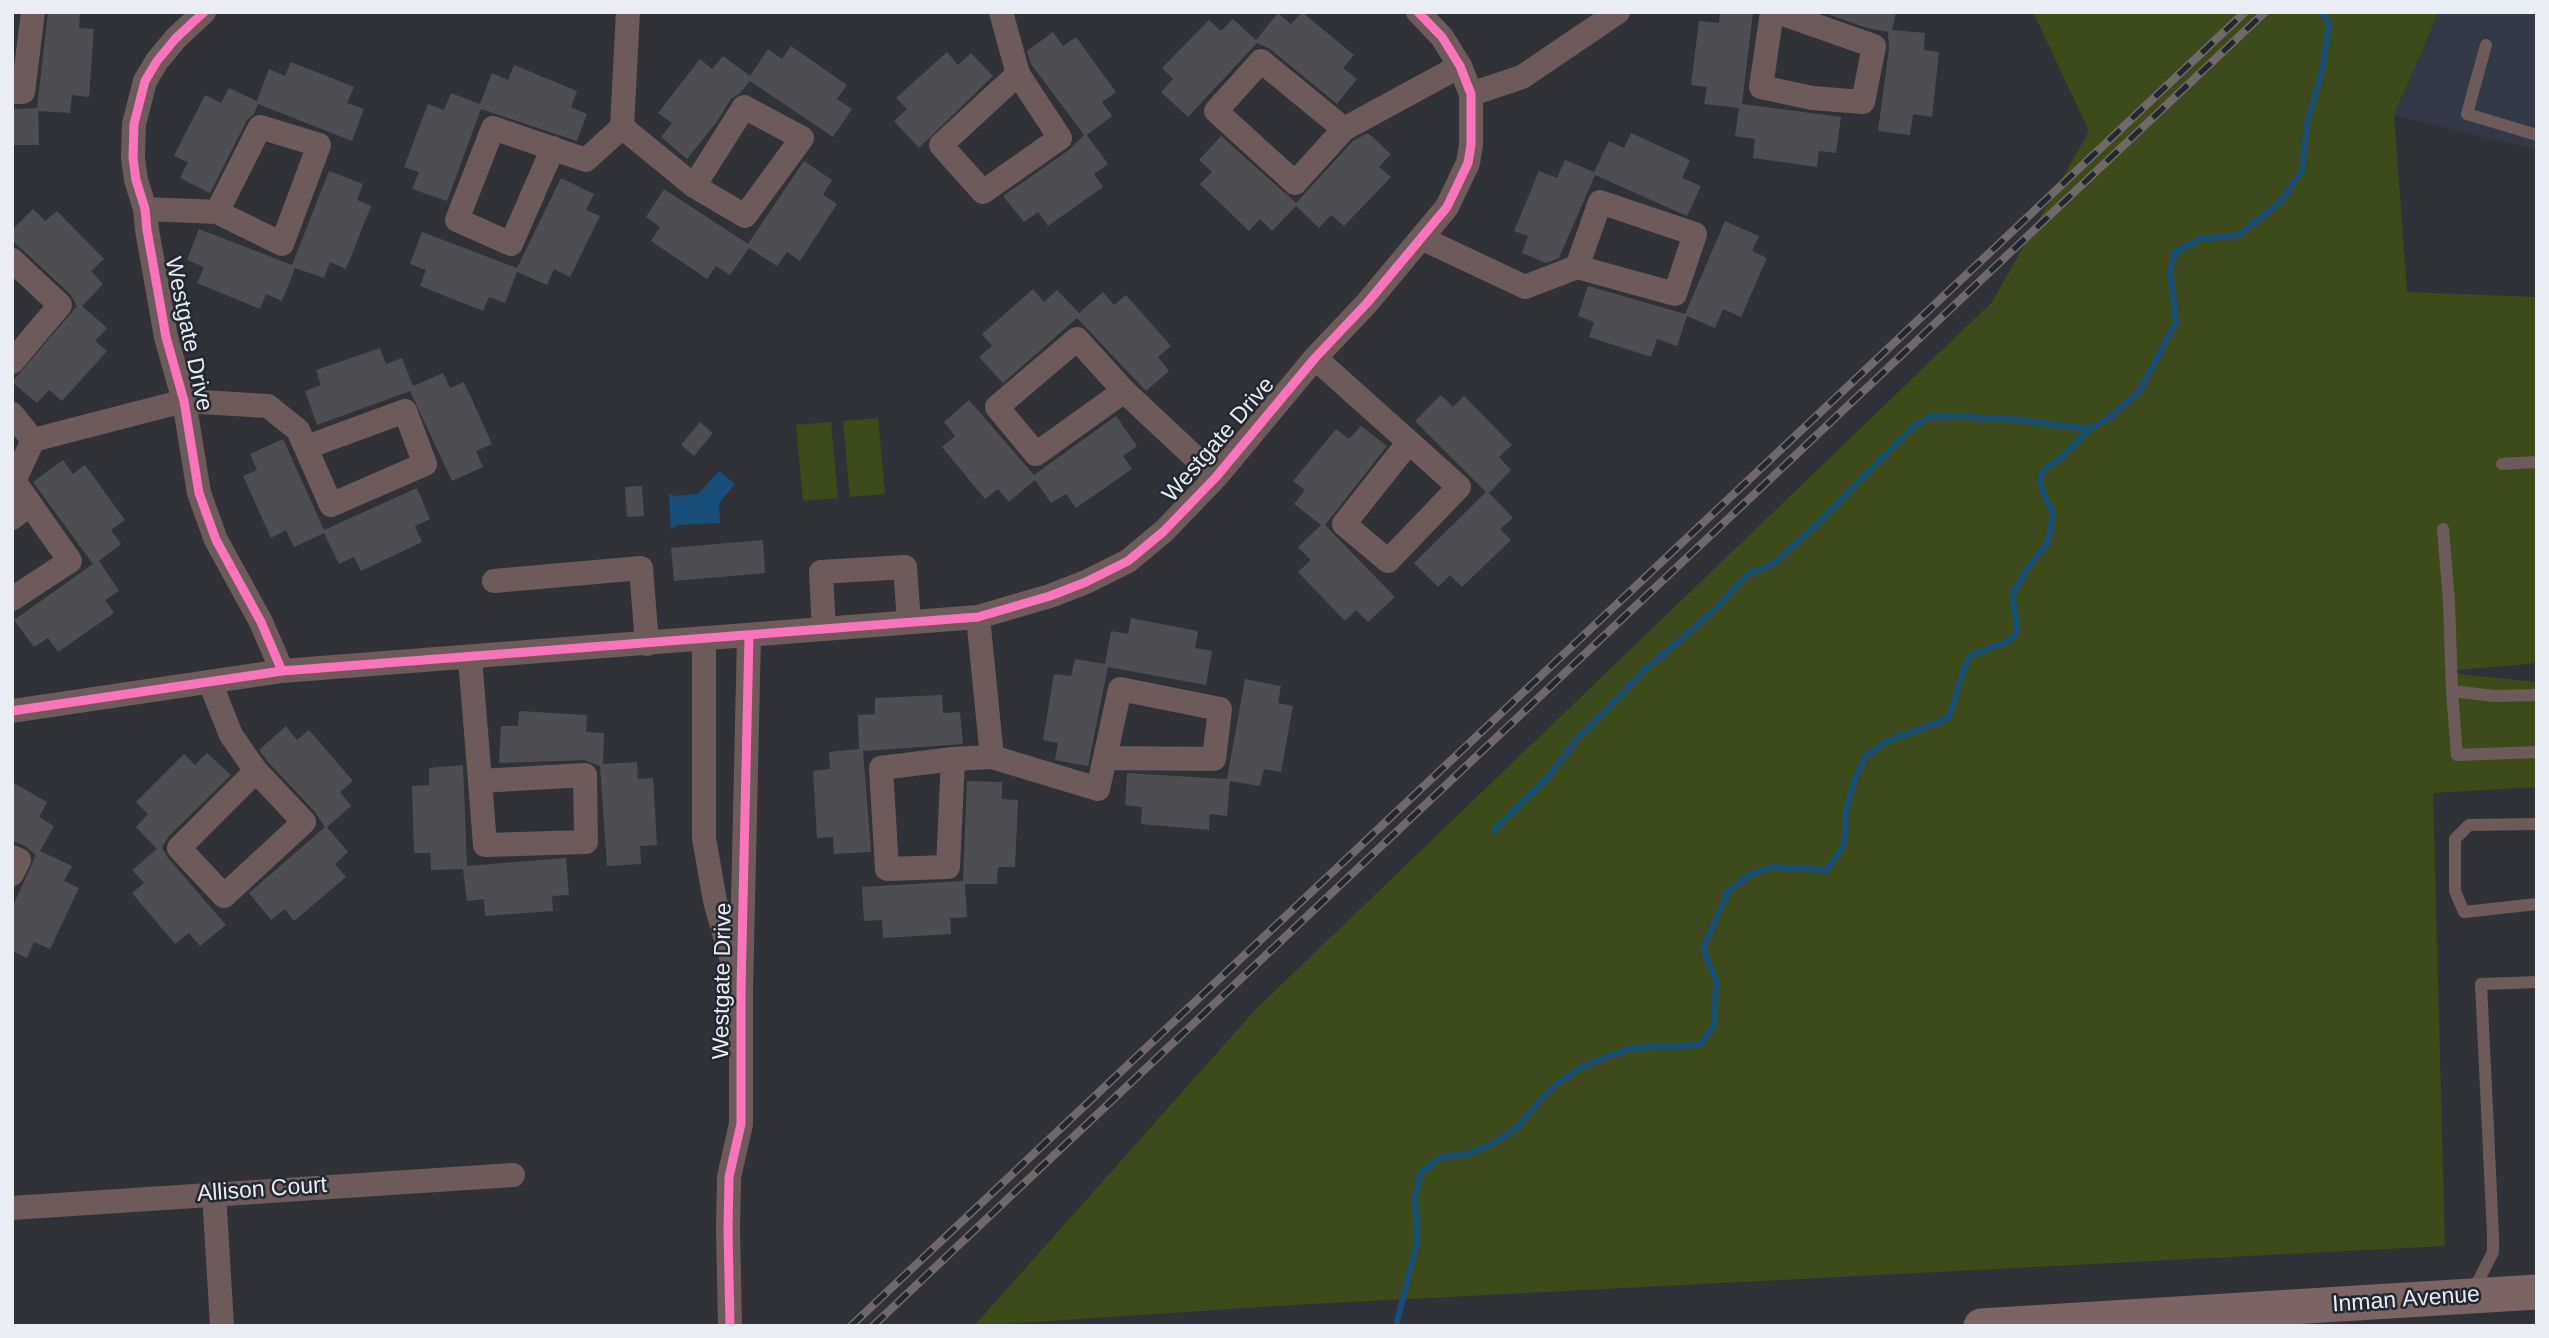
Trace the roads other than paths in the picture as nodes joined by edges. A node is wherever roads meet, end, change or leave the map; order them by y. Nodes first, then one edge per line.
1 (33, 12) edge
2 (628, 12) edge
3 (1001, 12) edge
4 (1418, 12) edge
5 (1618, 12) edge
6 (1774, 12) edge
7 (199, 13) edge
8 (2486, 45) dead end
9 (1460, 66) junction
10 (1018, 74) junction
11 (12, 92) edge
12 (1471, 94) junction
13 (622, 127) junction
14 (1344, 129) junction
15 (2537, 135) edge
16 (552, 148) junction
17 (694, 186) junction
18 (145, 209) junction
19 (217, 212) junction
20 (1421, 238) junction
21 (12, 260) edge
22 (1577, 267) junction
23 (1315, 358) junction
24 (12, 362) edge
25 (1124, 391) junction
26 (184, 401) junction
27 (12, 414) edge
28 (33, 440) junction
29 (1409, 442) junction
30 (307, 447) junction
31 (2537, 463) edge
32 (2502, 464) dead end
33 (1216, 477) junction
34 (21, 511) edge
35 (2443, 529) dead end
36 (494, 580) dead end
37 (12, 599) edge
38 (978, 617) junction
39 (909, 622) junction
40 (824, 629) junction
41 (749, 635) junction
42 (704, 640) junction
43 (647, 644) junction
44 (470, 658) junction
45 (282, 671) junction
46 (210, 682) junction
47 (2452, 691) junction
48 (2537, 695) edge
49 (12, 711) edge
50 (2537, 752) edge
51 (992, 757) junction
52 (1105, 758) junction
53 (953, 759) junction
54 (256, 771) junction
55 (480, 781) junction
56 (2537, 824) edge
57 (12, 856) edge
58 (12, 874) edge
59 (2537, 904) edge
60 (2537, 982) edge
61 (741, 991) junction
62 (513, 1175) dead end
63 (214, 1193) junction
64 (12, 1208) edge
65 (2537, 1292) edge
66 (2471, 1296) junction
67 (222, 1326) edge
68 (730, 1326) edge
69 (1981, 1326) edge

1 - 11 street
2 - 13 street
3 - 10 street
4 - 9 street, Westgate Drive
5 - 12 street
6 - 6 street
7 - 18 street, Westgate Drive
8 - 15 lane
9 - 12 street, Westgate Drive
9 - 14 street
10 - 10 street
12 - 20 street, Westgate Drive
13 - 16 street
13 - 17 street
14 - 14 street
16 - 16 street
17 - 17 street
18 - 19 street
18 - 26 street, Westgate Drive
19 - 19 street
20 - 22 street
20 - 23 street, Westgate Drive
21 - 24 street
22 - 22 street
23 - 29 street
23 - 33 street, Westgate Drive
25 - 25 street
25 - 33 street
26 - 28 street
26 - 30 street
26 - 45 street, Westgate Drive
27 - 28 street
28 - 34 street
29 - 29 street
30 - 30 street
31 - 32 lane
33 - 38 street, Westgate Drive
34 - 37 street
35 - 47 lane
36 - 43 street
38 - 39 street, Westgate Drive
38 - 51 street
39 - 40 street, Westgate Drive
39 - 40 street
40 - 41 street, Westgate Drive
41 - 42 street, Westgate Drive
41 - 61 street, Westgate Drive
42 - 43 street, Westgate Drive
42 - 61 street, Westgate Drive
43 - 44 street, Westgate Drive
44 - 45 street, Westgate Drive
44 - 55 street
45 - 46 street, Westgate Drive
46 - 49 street, Westgate Drive
46 - 54 street
47 - 48 lane
47 - 50 lane
51 - 52 street
51 - 53 street
52 - 52 street
53 - 53 street
54 - 54 street
55 - 55 street
56 - 59 lane
57 - 58 street
60 - 66 lane
61 - 68 street, Westgate Drive
62 - 63 street, Allison Court
63 - 64 street, Allison Court
63 - 67 street
65 - 66 main road, Inman Avenue
66 - 69 main road, Inman Avenue

